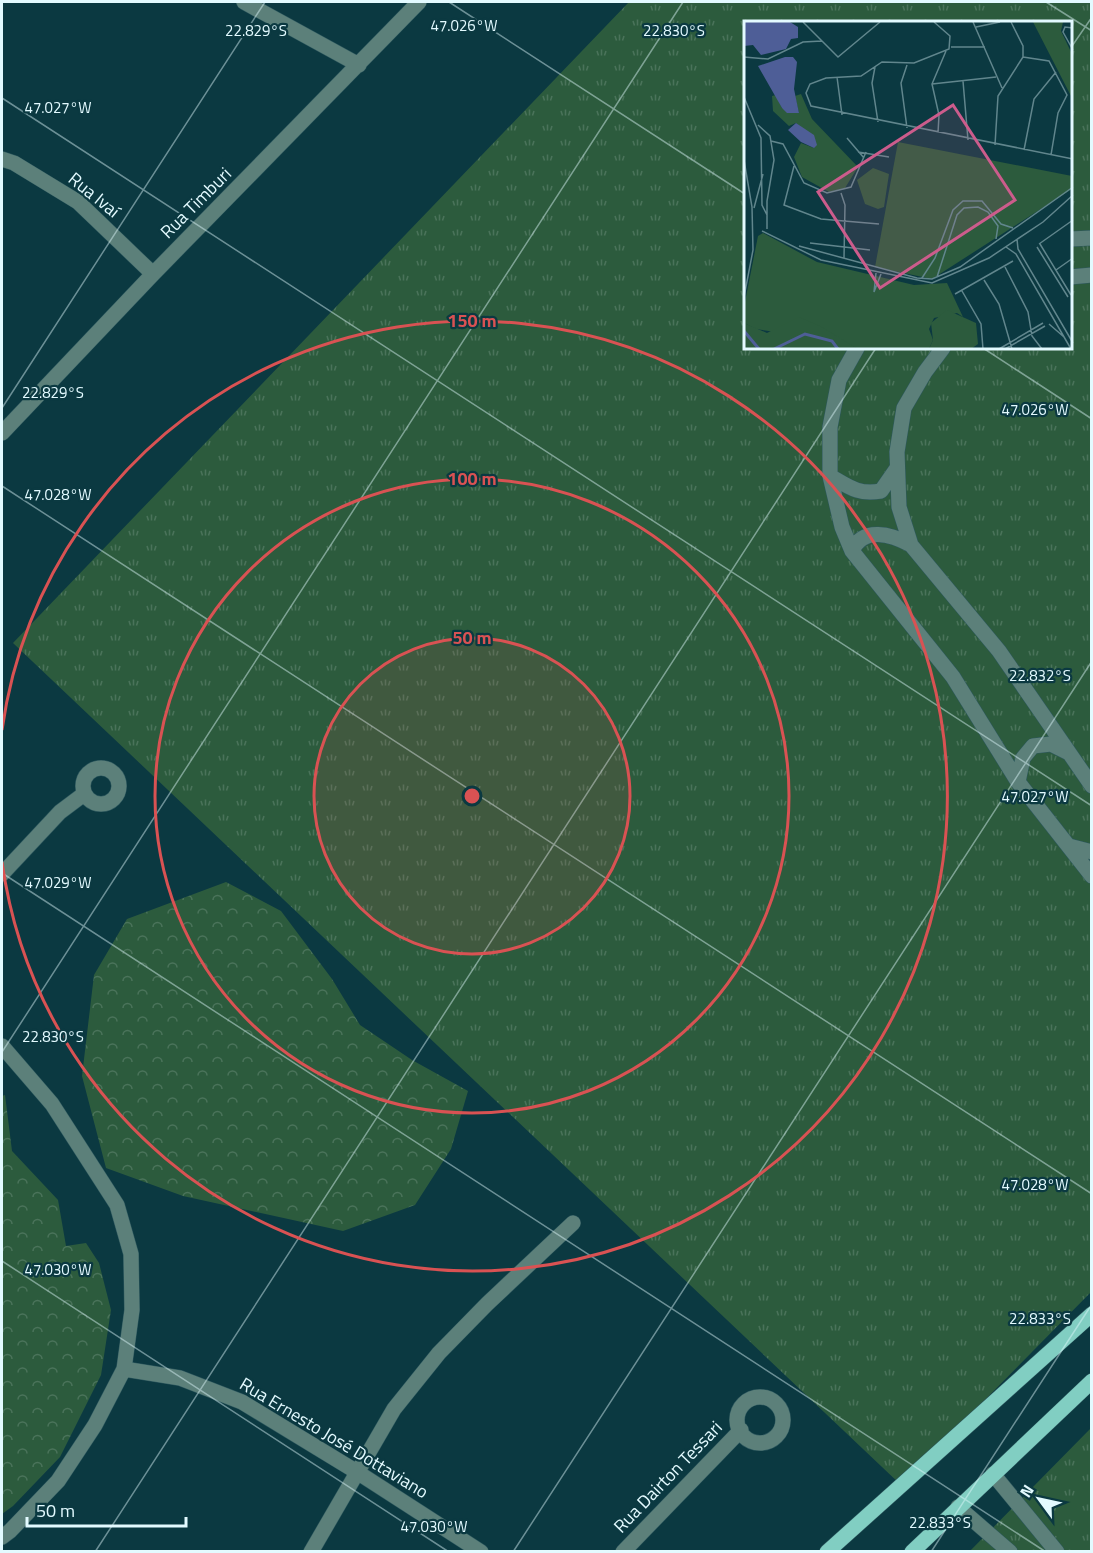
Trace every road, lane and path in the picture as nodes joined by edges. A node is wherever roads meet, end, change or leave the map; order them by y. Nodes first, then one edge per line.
1 (244, 2) edge
2 (419, 2) edge
3 (359, 65) junction
4 (2, 159) edge
5 (1092, 238) edge
6 (1072, 239) edge
7 (153, 274) junction
8 (1092, 275) edge
9 (1072, 277) edge
10 (856, 350) edge
11 (942, 350) edge
12 (2, 433) edge
13 (897, 467) junction
14 (830, 476) junction
15 (911, 545) junction
16 (852, 551) junction
17 (1069, 754) junction
18 (1018, 782) junction
19 (1092, 786) edge
20 (84, 794) dead end
21 (1069, 846) junction
22 (1092, 852) edge
23 (2, 874) edge
24 (1092, 876) edge
25 (2, 1046) edge
26 (573, 1223) dead end
27 (1092, 1314) edge
28 (124, 1369) junction
29 (1092, 1381) edge
30 (741, 1430) dead end
31 (357, 1472) junction
32 (993, 1474) junction
33 (958, 1507) junction
34 (2, 1537) edge
35 (311, 1551) edge
36 (481, 1551) edge
37 (623, 1551) edge
38 (827, 1551) edge
39 (912, 1551) edge
40 (1010, 1551) edge
41 (1057, 1551) edge

1 - 3 street
2 - 3 street, Rua Timburi
3 - 7 street, Rua Timburi
4 - 7 street, Rua Ivaí
5 - 6 street
7 - 12 street, Rua Timburi
8 - 9 street
10 - 14 street
11 - 13 street
13 - 14 street
13 - 15 street
14 - 16 street
15 - 16 street
15 - 17 street
16 - 18 street
17 - 18 street
17 - 19 street
18 - 21 street
20 - 23 street
21 - 22 street
21 - 24 street
25 - 28 street
26 - 31 street
27 - 38 main road
28 - 31 street, Rua Ernesto José Dottaviano
28 - 34 street
29 - 32 main road
30 - 37 street, Rua Dairton Tessari
31 - 35 street
31 - 36 street, Rua Ernesto José Dottaviano
32 - 33 main road
32 - 41 street
33 - 39 main road
33 - 40 street

